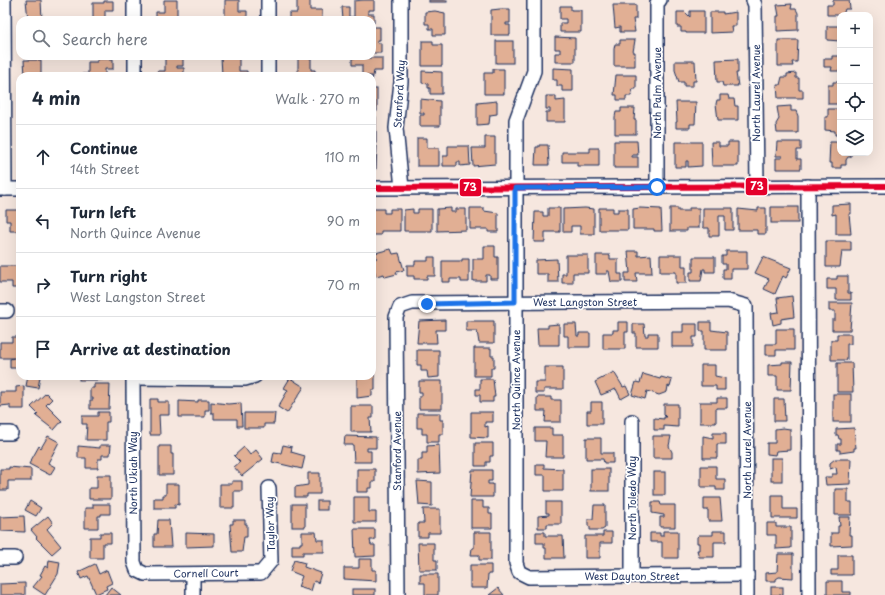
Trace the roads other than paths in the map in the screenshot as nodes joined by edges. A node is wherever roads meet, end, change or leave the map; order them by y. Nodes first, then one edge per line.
1 (4, 0) edge
2 (134, 0) edge
3 (268, 0) edge
4 (401, 0) edge
5 (534, 0) edge
6 (660, 0) edge
7 (753, 0) edge
8 (134, 16) edge
9 (268, 16) edge
10 (134, 60) edge
11 (268, 60) edge
12 (2, 64) edge
13 (134, 72) edge
14 (268, 72) edge
15 (757, 186) junction
16 (808, 186) junction
17 (885, 186) edge
18 (657, 187) junction
19 (376, 188) edge
20 (402, 188) junction
21 (515, 188) junction
22 (3, 189) edge
23 (16, 189) edge
24 (515, 302) junction
25 (746, 306) joint
26 (400, 307) joint
27 (133, 380) edge
28 (632, 421) dead end
29 (269, 488) dead end
30 (0, 558) edge
31 (16, 558) dead end
32 (271, 561) joint
33 (137, 570) joint
34 (519, 572) joint
35 (193, 574) junction
36 (747, 575) junction
37 (632, 576) junction
38 (193, 595) edge
39 (398, 595) edge
40 (747, 595) edge
41 (809, 595) edge

1 - 12 street
2 - 8 street
3 - 9 street
4 - 20 street, Stanford Way
5 - 21 street, North Quince Avenue
6 - 18 street, North Palm Avenue
7 - 15 street, North Laurel Avenue
10 - 13 street
11 - 14 street
12 - 22 street
15 - 16 street
15 - 18 street
16 - 17 street
16 - 41 street
18 - 21 street
19 - 20 street
20 - 21 street
21 - 24 street, North Quince Avenue
22 - 23 street
24 - 25 street, West Langston Street
24 - 26 street, West Langston Street
24 - 34 street, North Quince Avenue
25 - 36 street, North Laurel Avenue
26 - 39 street, Stanford Avenue
27 - 33 street, North Ukiah Way
28 - 37 street, North Toledo Way
29 - 32 street, Taylor Way
30 - 31 street
32 - 35 street, Cornell Court
33 - 35 street, Cornell Court
34 - 37 street, West Dayton Street
35 - 38 street
36 - 37 street, West Dayton Street
36 - 40 street, North Laurel Avenue

